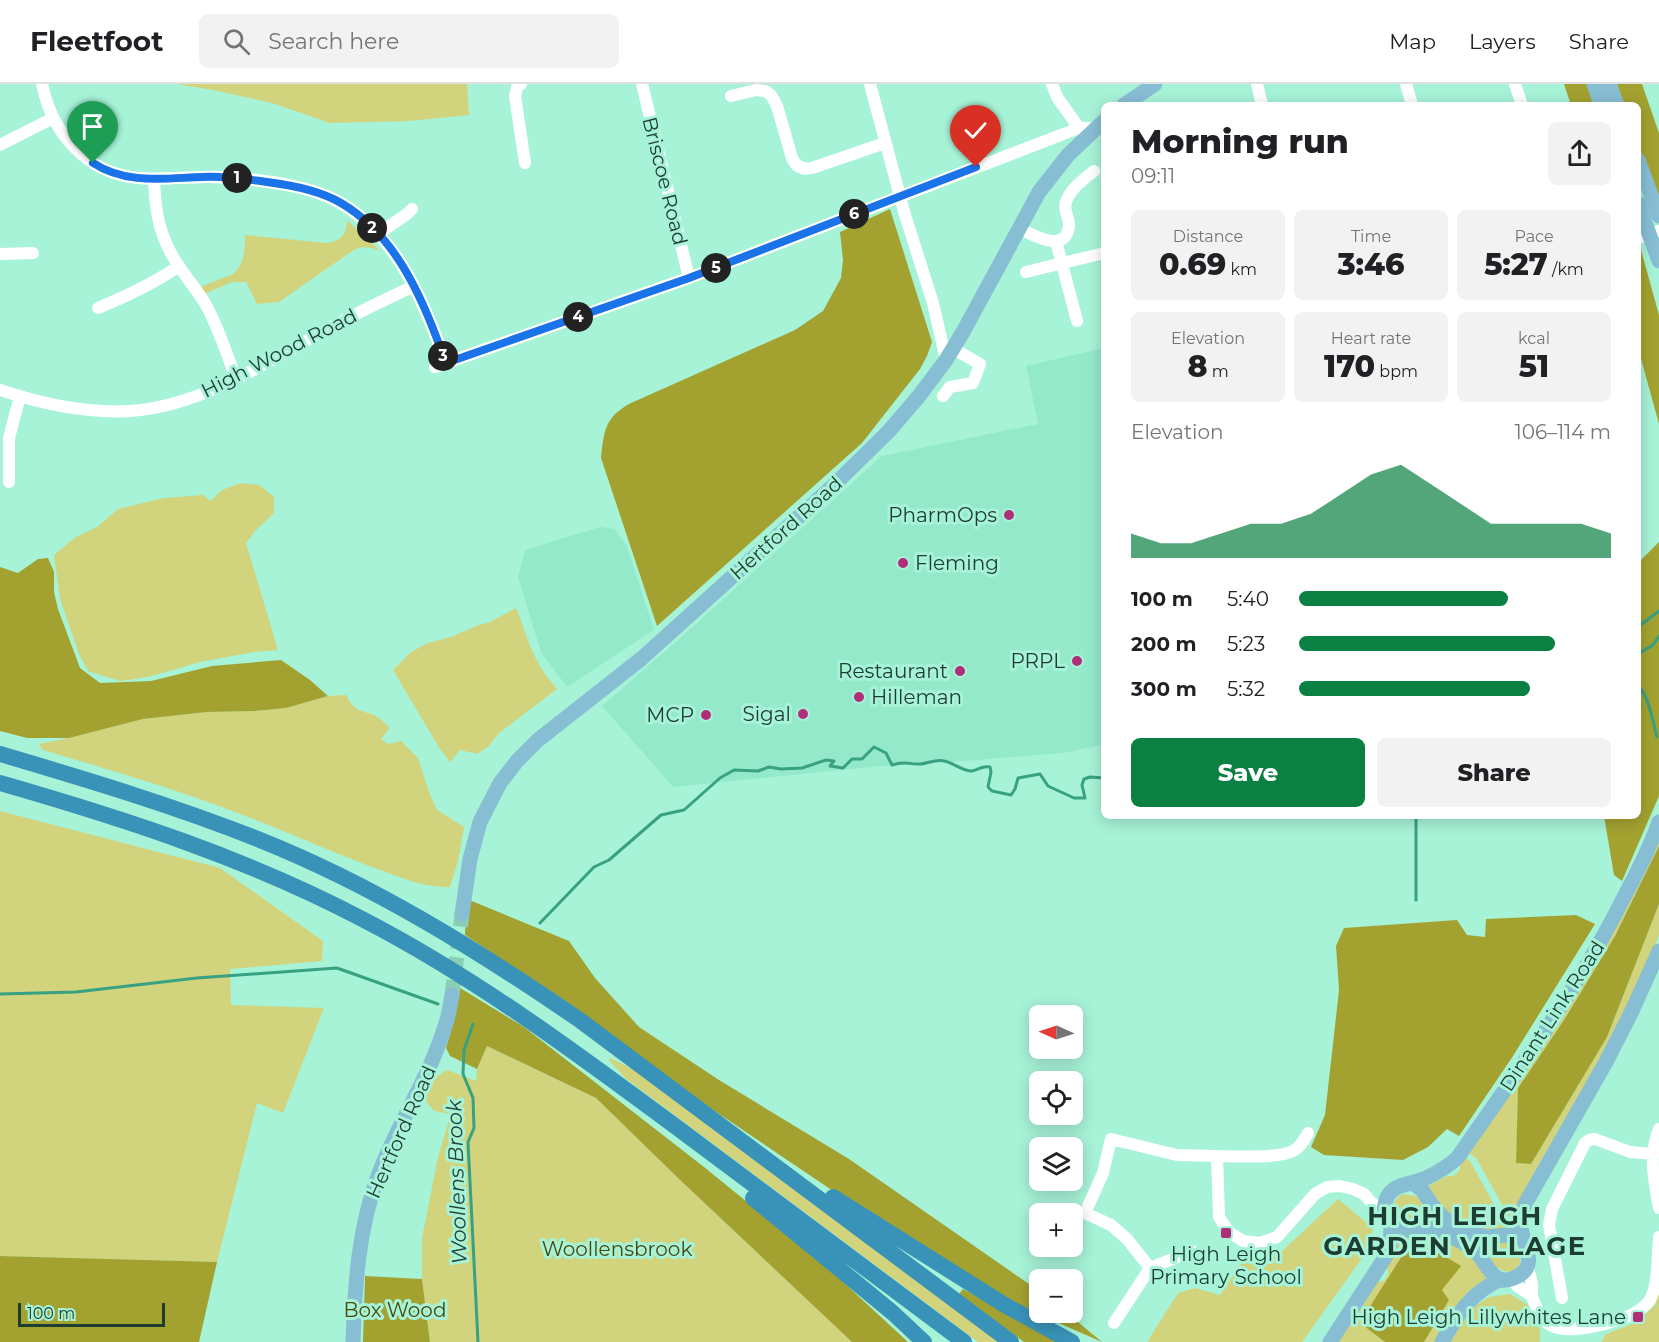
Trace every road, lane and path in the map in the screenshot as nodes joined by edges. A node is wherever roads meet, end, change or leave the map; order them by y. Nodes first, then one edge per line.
1 (42, 84) edge
2 (521, 84) edge
3 (642, 84) edge
4 (870, 84) edge
5 (1052, 84) edge
6 (1155, 84) edge
7 (1257, 84) edge
8 (1407, 84) edge
9 (1515, 84) edge
10 (1594, 84) edge
11 (1609, 84) edge
12 (731, 96) dead end
13 (1128, 102) edge
14 (1261, 102) edge
15 (1411, 102) edge
16 (1521, 102) edge
17 (1600, 102) edge
18 (1616, 102) edge
19 (53, 118) junction
20 (1100, 124) edge
21 (1079, 128) junction
22 (1053, 138) junction
23 (885, 143) junction
24 (0, 145) edge
25 (1068, 156) junction
26 (525, 163) dead end
27 (1641, 168) edge
28 (1094, 171) dead end
29 (154, 179) junction
30 (900, 196) junction
31 (412, 209) dead end
32 (1641, 211) edge
33 (1659, 216) edge
34 (1019, 228) junction
35 (1659, 231) edge
36 (378, 234) junction
37 (1641, 237) edge
38 (1056, 241) junction
39 (33, 253) dead end
40 (0, 254) edge
41 (1101, 254) edge
42 (1659, 261) edge
43 (1063, 263) junction
44 (179, 266) junction
45 (1026, 272) dead end
46 (689, 278) junction
47 (414, 286) junction
48 (98, 308) dead end
49 (1077, 321) dead end
50 (949, 354) junction
51 (236, 379) junction
52 (0, 390) edge
53 (20, 396) junction
54 (943, 396) dead end
55 (9, 482) dead end
56 (0, 754) edge
57 (0, 783) edge
58 (1659, 822) edge
59 (462, 914) tunnel mouth
60 (1659, 951) edge
61 (452, 995) tunnel mouth
62 (654, 1111) junction
63 (1659, 1129) edge
64 (730, 1132) junction
65 (1308, 1133) dead end
66 (1653, 1154) junction
67 (1217, 1156) junction
68 (1414, 1184) junction
69 (1364, 1194) junction
70 (1389, 1194) junction
71 (1659, 1208) edge
72 (1388, 1219) junction
73 (1659, 1237) edge
74 (1522, 1238) junction
75 (1192, 1251) dead end
76 (1527, 1265) junction
77 (1150, 1268) junction
78 (1506, 1279) junction
79 (1532, 1296) junction
80 (1562, 1299) dead end
81 (1114, 1323) dead end
82 (353, 1342) edge
83 (924, 1342) edge
84 (964, 1342) edge
85 (1011, 1342) edge
86 (1072, 1342) edge
87 (1330, 1342) edge
88 (1442, 1342) edge

1 - 19 street
2 - 26 street
3 - 46 street, Briscoe Road
4 - 23 street
5 - 21 street
6 - 13 main road
7 - 14 street
8 - 15 street
9 - 16 street
10 - 17 main road
11 - 18 main road
12 - 23 street
19 - 24 street
19 - 29 street
20 - 21 street
20 - 25 main road, Hertford Road
21 - 22 street
22 - 25 street
22 - 30 street
23 - 30 street
25 - 34 main road, Hertford Road
27 - 33 main road
28 - 38 street
29 - 36 street
29 - 44 street
30 - 46 street
30 - 50 street
31 - 36 street
32 - 42 main road
34 - 38 street
34 - 50 main road, Hertford Road
35 - 37 street
36 - 47 street
38 - 43 street
39 - 40 street
41 - 43 street
43 - 45 street
43 - 49 street
44 - 48 street
44 - 51 street
46 - 47 street
47 - 51 street, High Wood Road
50 - 54 street
50 - 59 main road, Hertford Road
51 - 53 street, High Wood Road
52 - 53 street, High Wood Road
53 - 55 street
56 - 64 highway
57 - 62 highway
58 - 68 main road, Dinant Link Road
60 - 74 main road
61 - 82 main road, Hertford Road
62 - 83 highway
62 - 84 highway
63 - 66 street
64 - 85 highway
64 - 86 highway
65 - 67 street
66 - 71 street
66 - 80 street
67 - 69 street
67 - 77 street
68 - 70 main road, Dinant Link Road
68 - 74 main road
69 - 70 street
69 - 72 street
70 - 72 main road
72 - 78 main road
72 - 87 main road
73 - 79 street
74 - 76 main road
75 - 77 street
76 - 78 main road
76 - 79 street
77 - 81 street
78 - 79 street
78 - 88 main road

